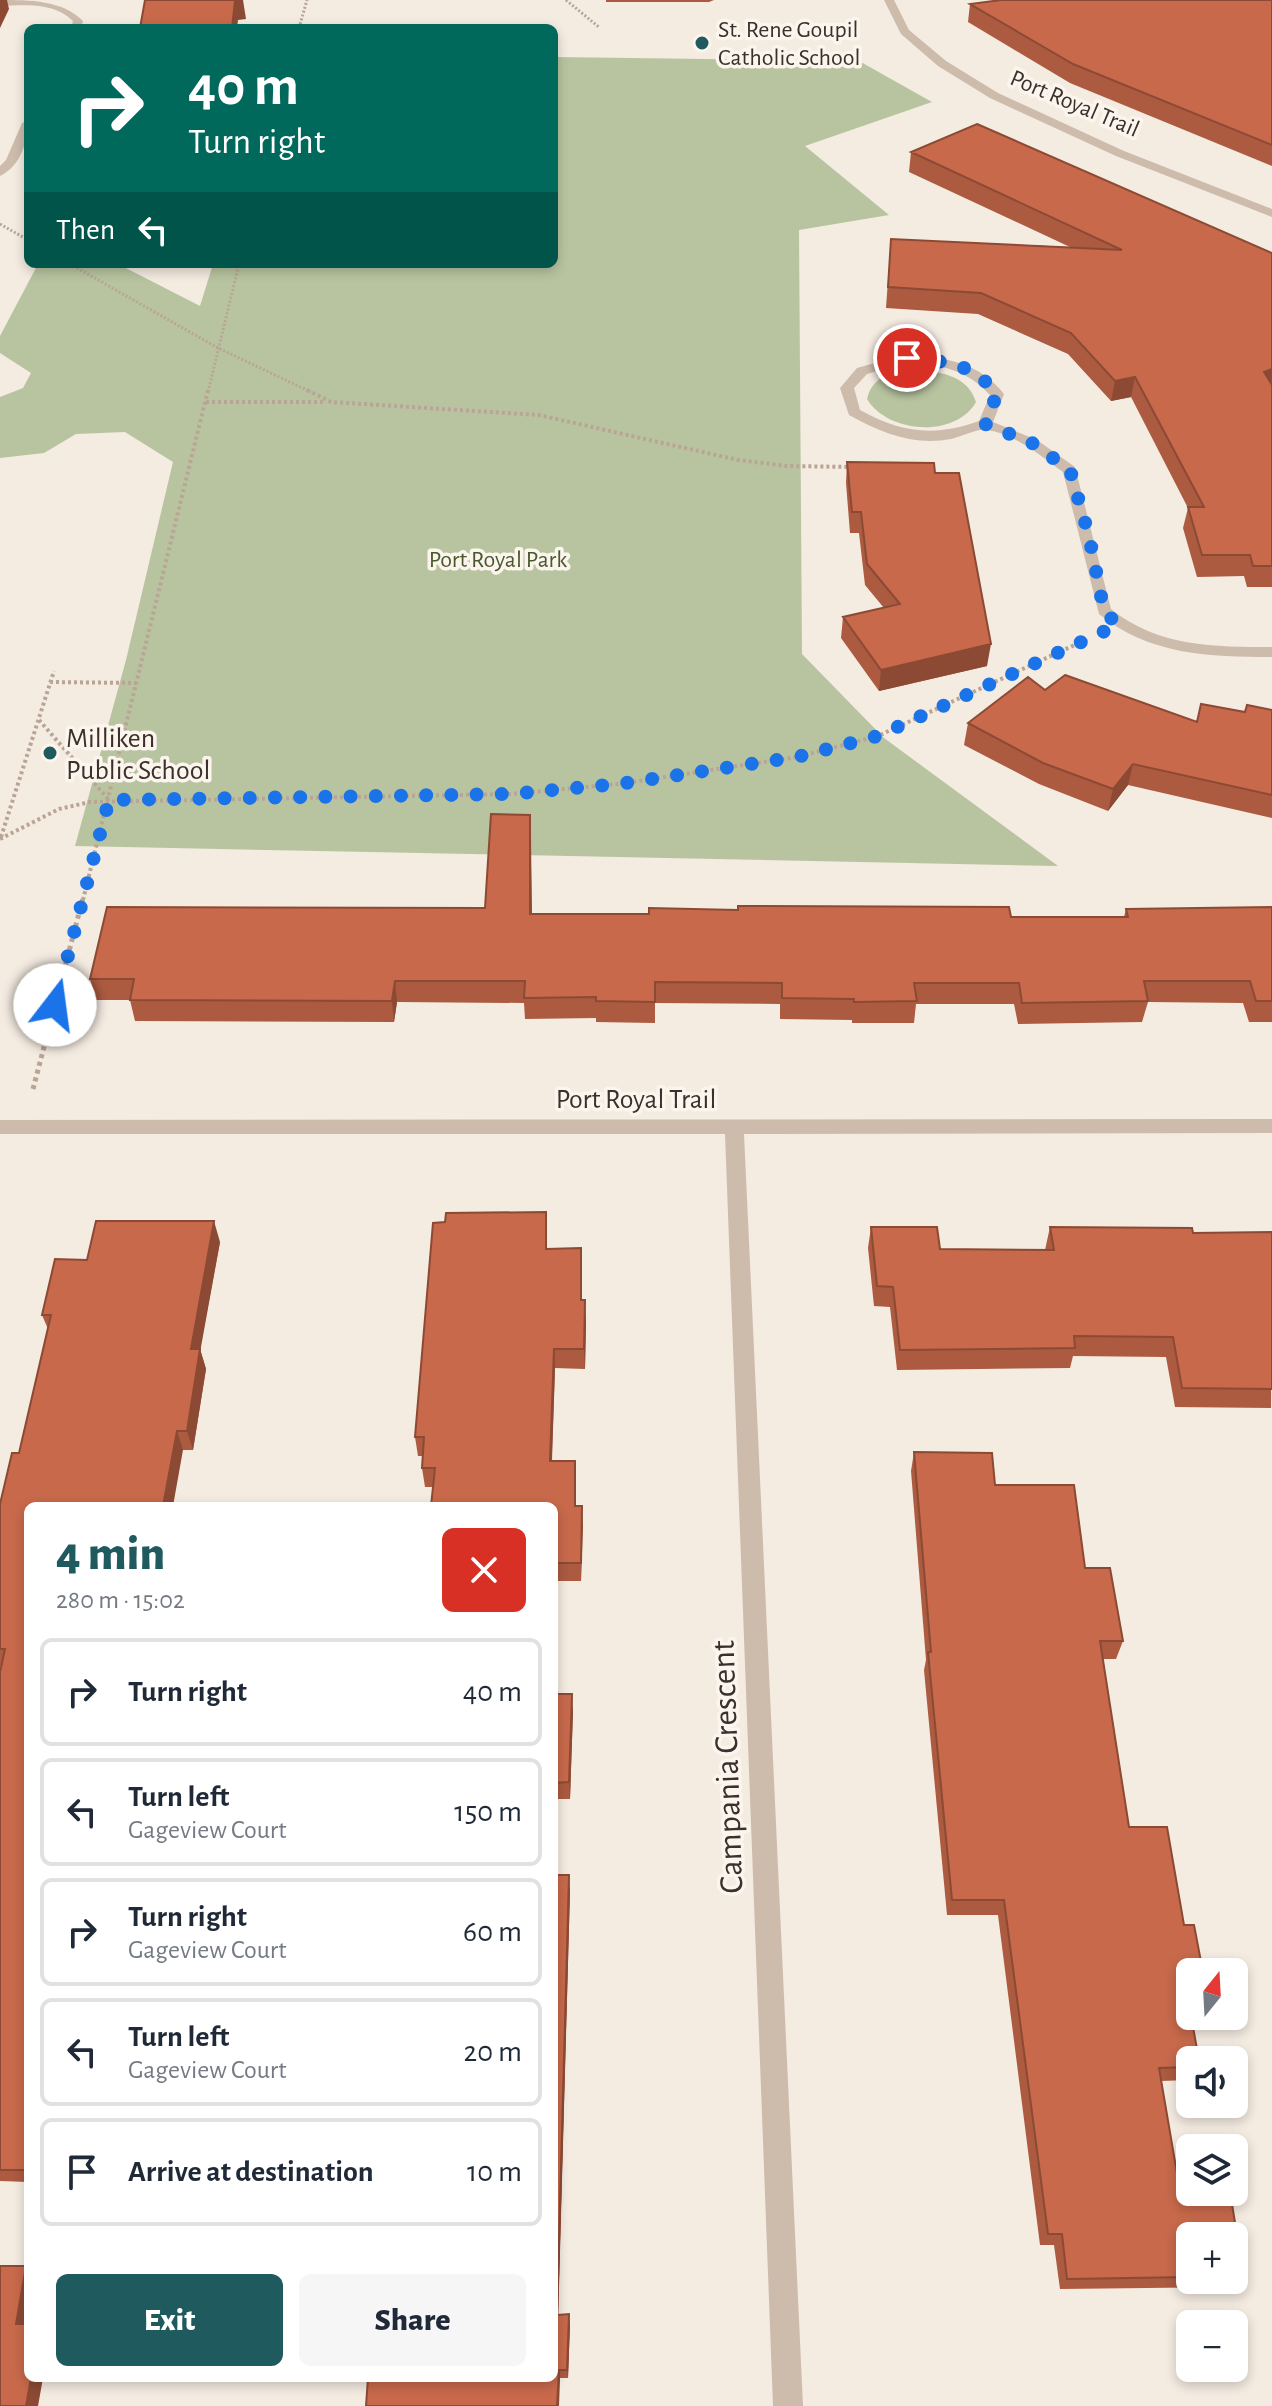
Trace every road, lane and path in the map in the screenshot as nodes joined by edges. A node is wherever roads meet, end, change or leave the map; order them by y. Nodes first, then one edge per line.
1 (307, 0) edge
2 (566, 0) edge
3 (889, 0) edge
4 (0, 3) edge
5 (77, 24) edge
6 (300, 24) edge
7 (600, 28) dead end
8 (24, 132) edge
9 (0, 172) edge
10 (1272, 213) edge
11 (0, 224) edge
12 (24, 238) edge
13 (77, 268) edge
14 (238, 268) edge
15 (218, 348) junction
16 (206, 402) junction
17 (331, 402) junction
18 (985, 424) junction
19 (787, 466) dead end
20 (1118, 625) junction
21 (1272, 652) edge
22 (54, 671) dead end
23 (50, 682) junction
24 (136, 683) junction
25 (38, 720) junction
26 (109, 800) junction
27 (0, 838) edge
28 (32, 1090) dead end
29 (734, 1126) junction
30 (1272, 1126) edge
31 (0, 1127) edge
32 (788, 2406) edge

1 - 6 path
2 - 7 path
3 - 10 street, Port Royal Trail
4 - 5 street
8 - 9 street
11 - 12 path
13 - 15 path
14 - 15 path
15 - 16 path
15 - 17 path
16 - 17 path
16 - 24 path
17 - 19 path
18 - 18 street
18 - 20 street
20 - 21 street
20 - 26 path
22 - 23 path
23 - 24 path
23 - 25 path
24 - 26 path
25 - 26 path
25 - 27 path
26 - 27 path
26 - 28 path
29 - 30 street, Port Royal Trail
29 - 31 street, Port Royal Trail
29 - 32 street, Campania Crescent

